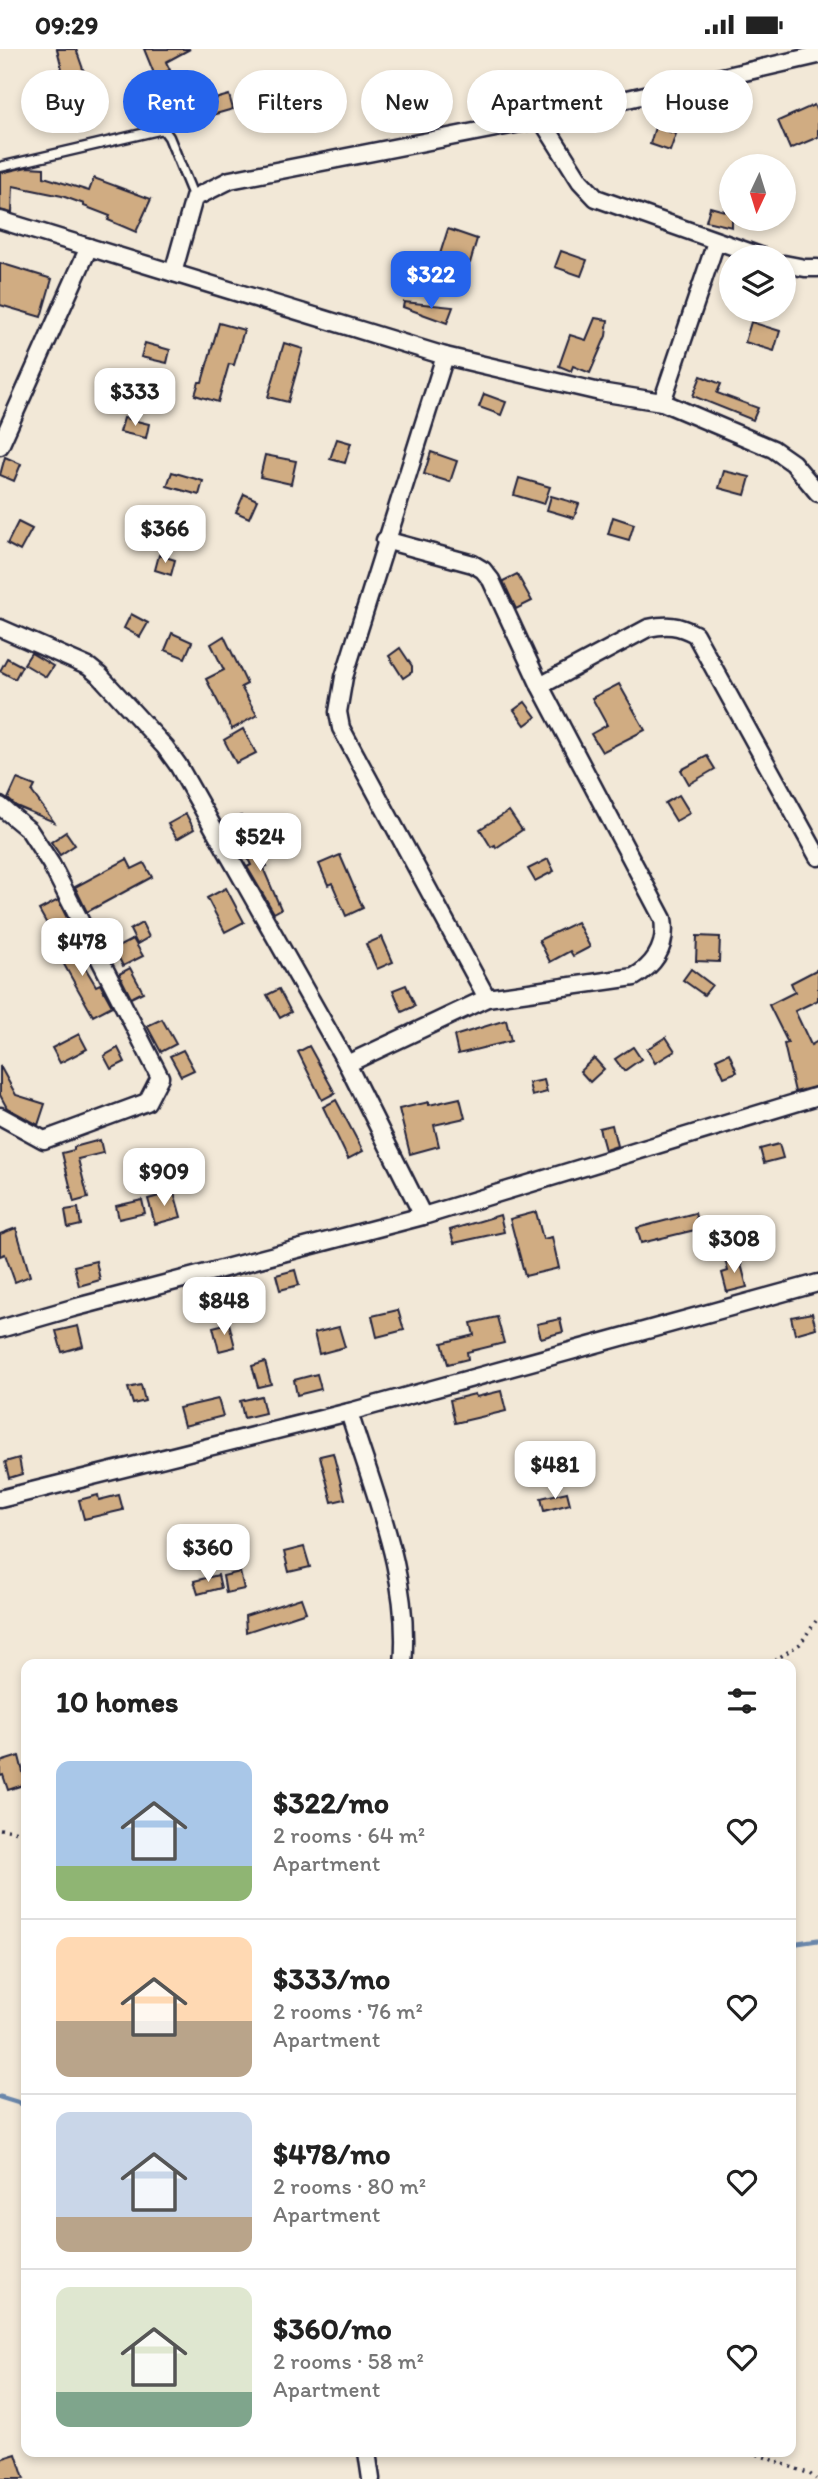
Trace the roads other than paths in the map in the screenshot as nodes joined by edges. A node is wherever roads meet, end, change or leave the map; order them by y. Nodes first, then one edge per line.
1 (818, 55) edge
2 (627, 99) edge
3 (470, 133) edge
4 (550, 133) edge
5 (0, 167) edge
6 (194, 198) junction
7 (0, 220) edge
8 (716, 242) junction
9 (725, 245) edge
10 (89, 247) junction
11 (796, 266) edge
12 (818, 268) edge
13 (173, 273) junction
14 (445, 356) junction
15 (662, 402) junction
16 (0, 446) edge
17 (818, 493) edge
18 (385, 540) junction
19 (0, 628) edge
20 (540, 686) junction
21 (0, 806) edge
22 (818, 857) edge
23 (487, 998) junction
24 (347, 1064) junction
25 (818, 1096) edge
26 (0, 1116) edge
27 (423, 1216) junction
28 (818, 1283) edge
29 (0, 1329) edge
30 (349, 1412) junction
31 (0, 1499) edge
32 (404, 1659) edge
33 (368, 2457) edge
34 (371, 2479) edge

1 - 2 street
3 - 6 street
4 - 8 street
5 - 6 lane
6 - 13 street
7 - 10 street
8 - 9 street
8 - 15 street
10 - 13 street
10 - 16 street
11 - 12 street
13 - 14 street
14 - 15 street
14 - 18 street
15 - 17 street
18 - 20 street
18 - 23 street
19 - 24 street
20 - 22 street
20 - 23 street
21 - 26 street
23 - 24 street
24 - 27 street
25 - 27 street
27 - 29 street
28 - 30 street
30 - 31 street
30 - 32 street
33 - 34 street

